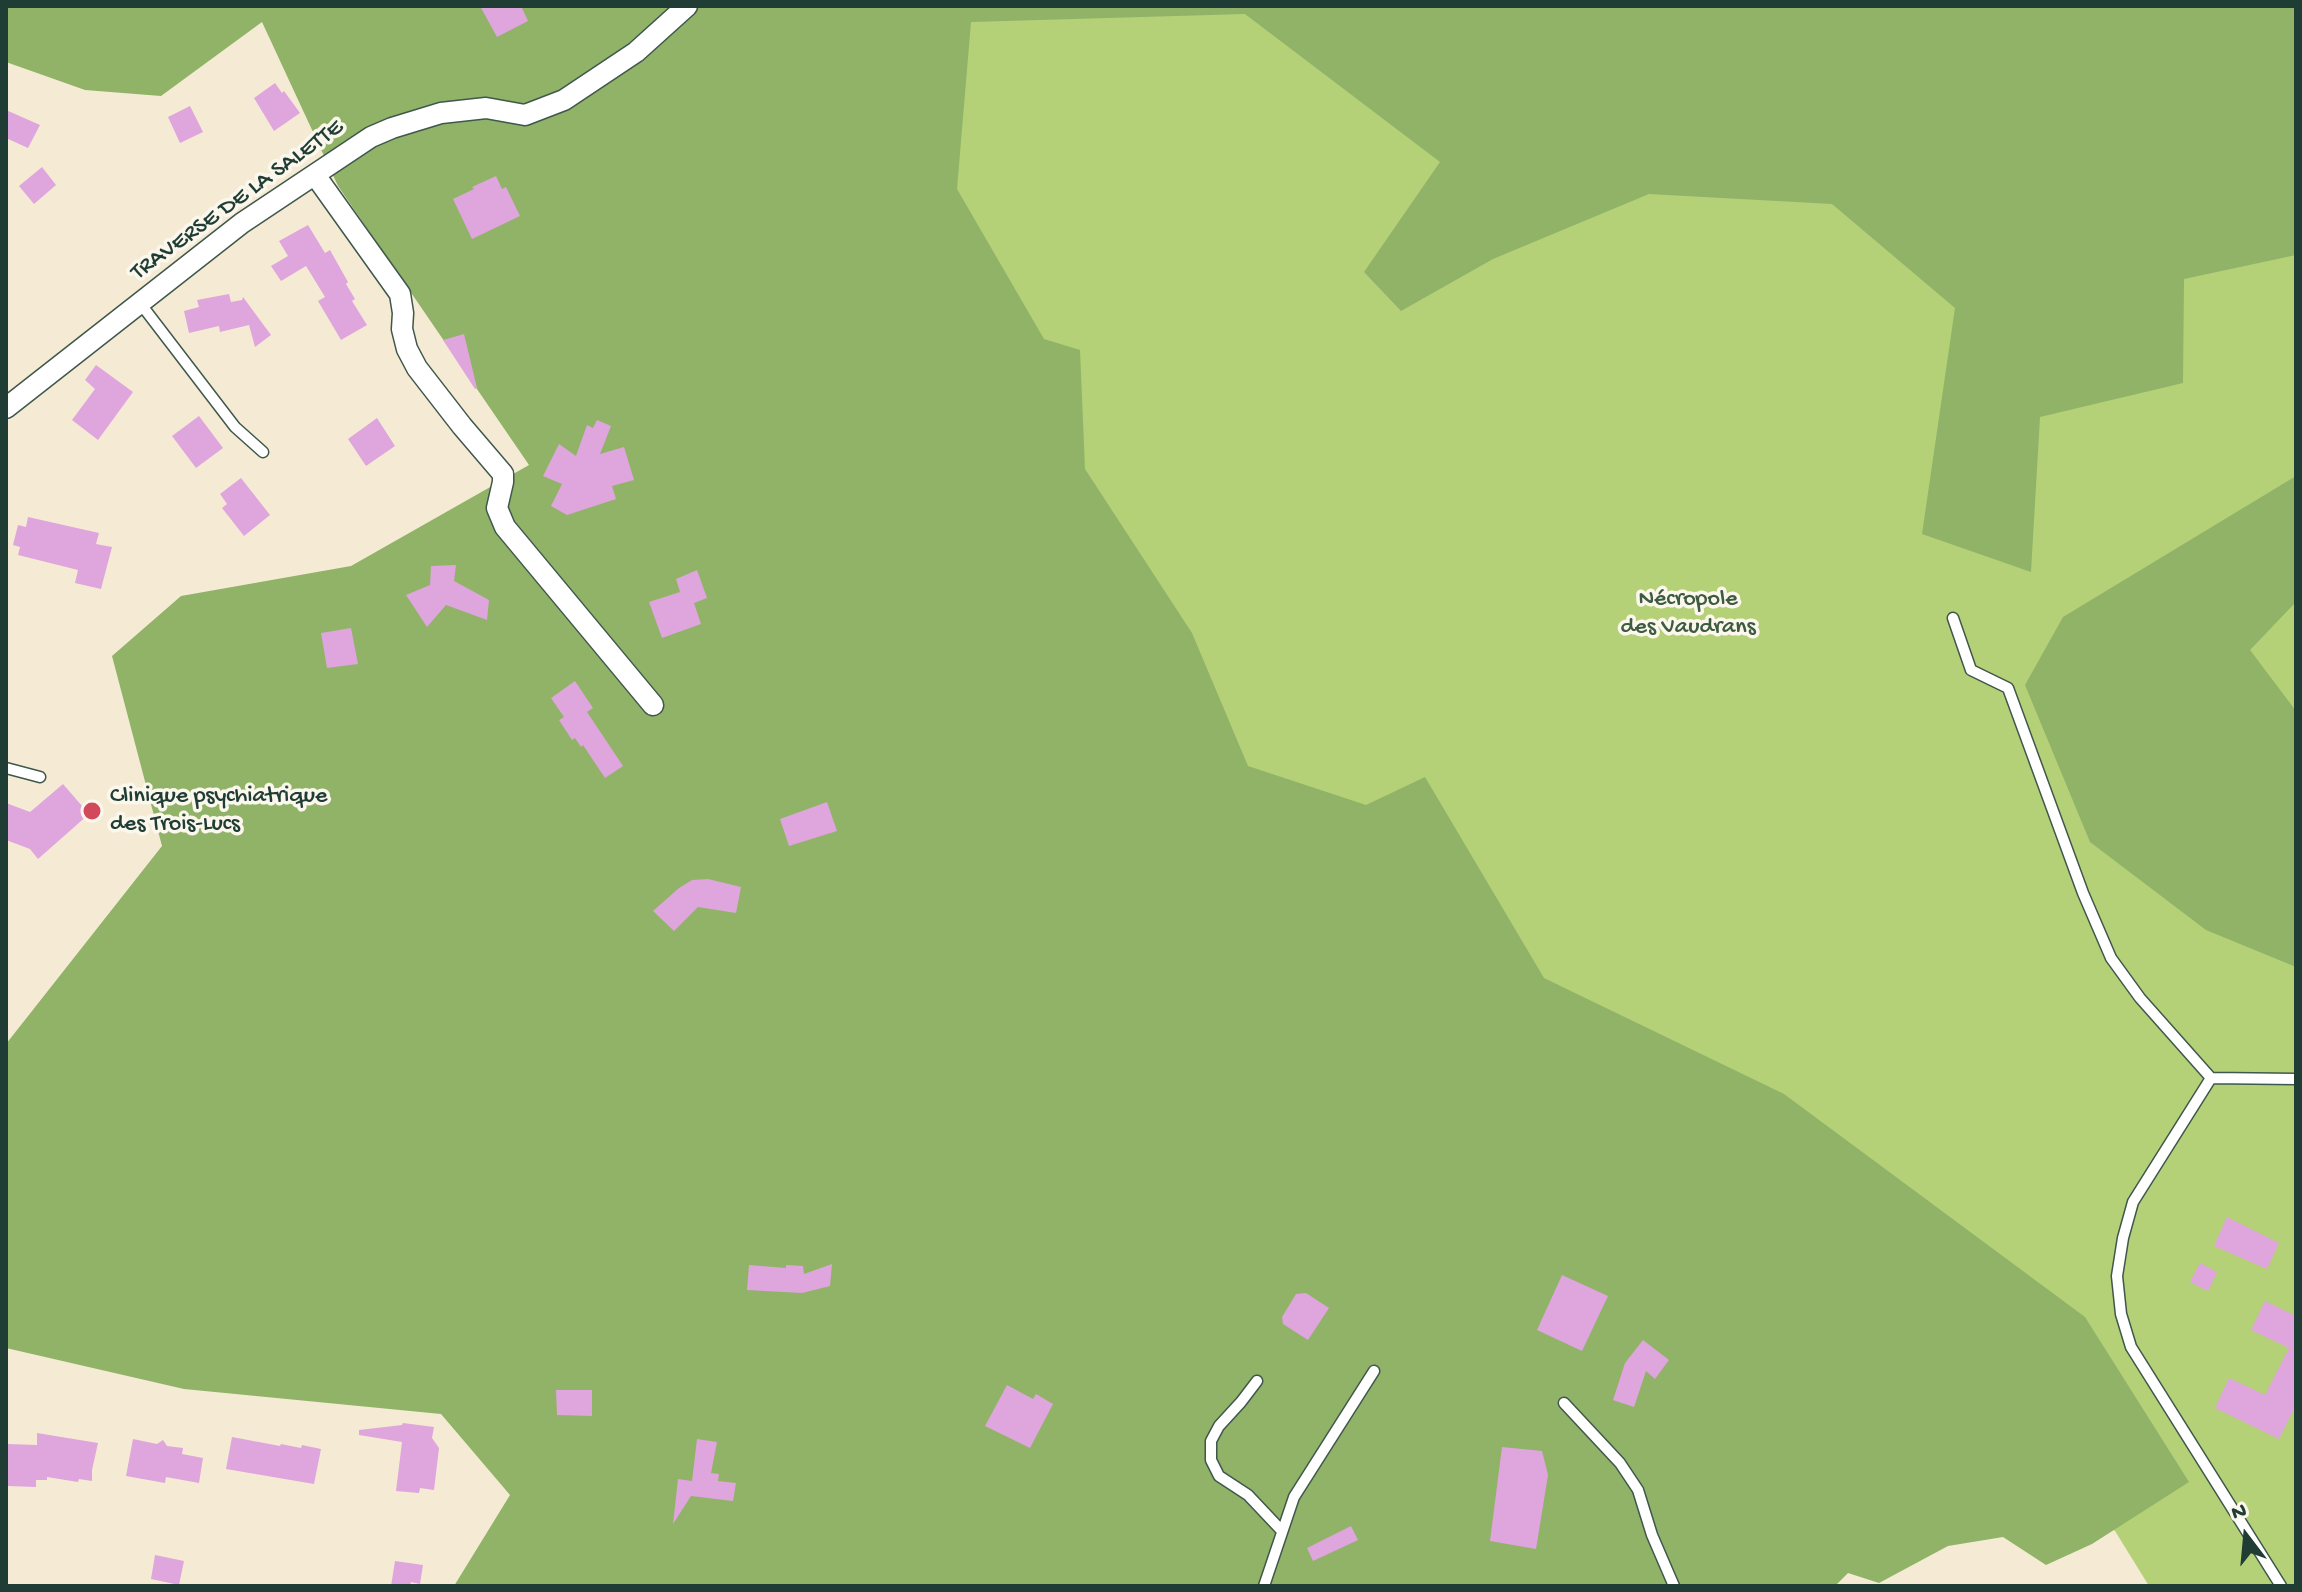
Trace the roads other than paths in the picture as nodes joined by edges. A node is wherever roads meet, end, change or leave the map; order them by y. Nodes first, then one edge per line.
1 (687, 6) edge
2 (315, 175) junction
3 (140, 303) junction
4 (6, 408) edge
5 (263, 452) dead end
6 (1953, 618) dead end
7 (653, 705) dead end
8 (6, 768) edge
9 (40, 777) dead end
10 (2211, 1078) junction
11 (2296, 1079) edge
12 (1374, 1371) dead end
13 (1257, 1381) dead end
14 (1564, 1403) dead end
15 (1282, 1531) junction
16 (1264, 1586) edge
17 (1674, 1586) edge
18 (2281, 1586) edge

1 - 2 street, TRAVERSE DE LA SALETTE
2 - 3 street, TRAVERSE DE LA SALETTE
2 - 7 street
3 - 4 street, TRAVERSE DE LA SALETTE
3 - 5 lane
6 - 10 lane
8 - 9 lane
10 - 11 lane
10 - 18 lane
12 - 15 lane
13 - 15 lane
14 - 17 lane
15 - 16 lane

